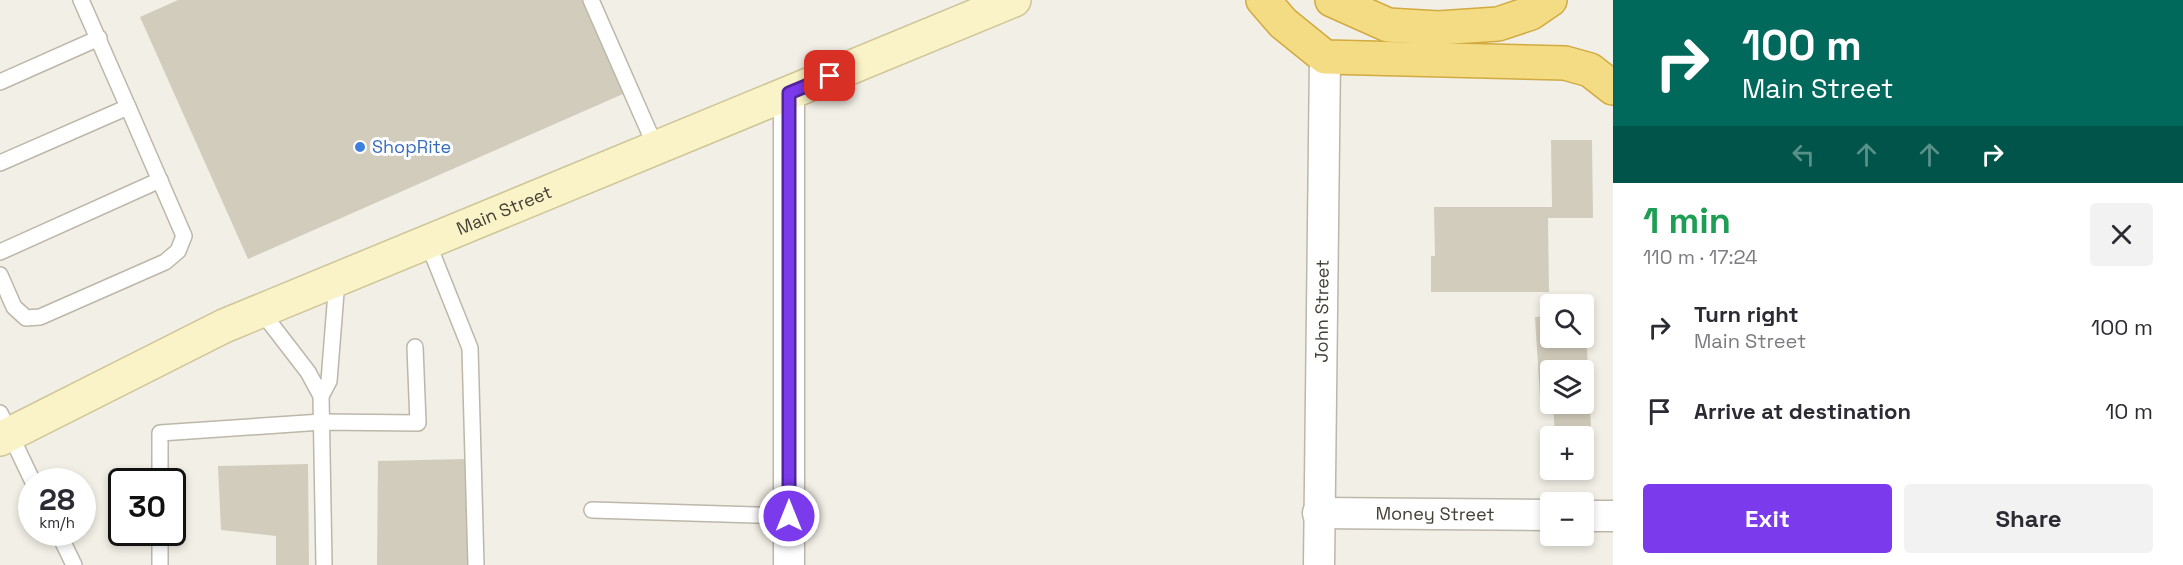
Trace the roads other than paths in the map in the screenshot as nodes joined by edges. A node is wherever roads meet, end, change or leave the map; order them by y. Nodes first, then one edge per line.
1 (81, 0) edge
2 (591, 0) edge
3 (1014, 0) edge
4 (1263, 0) edge
5 (1332, 0) edge
6 (1550, 0) edge
7 (1379, 12) edge
8 (99, 38) junction
9 (1324, 57) junction
10 (0, 82) edge
11 (1613, 88) edge
12 (789, 93) junction
13 (128, 107) junction
14 (657, 150) junction
15 (0, 163) edge
16 (160, 180) junction
17 (428, 243) junction
18 (0, 252) edge
19 (0, 275) edge
20 (337, 280) junction
21 (261, 311) junction
22 (415, 347) dead end
23 (321, 396) junction
24 (322, 422) junction
25 (3, 429) edge
26 (25, 468) edge
27 (160, 468) edge
28 (592, 510) dead end
29 (1318, 513) junction
30 (1540, 515) edge
31 (789, 516) junction
32 (1594, 516) edge
33 (1613, 516) edge
34 (65, 546) edge
35 (160, 546) edge
36 (74, 565) edge
37 (160, 565) edge
38 (324, 565) edge
39 (477, 565) edge
40 (789, 565) edge
41 (1319, 565) edge

1 - 8 lane
2 - 14 lane
3 - 12 main road, Main Street
4 - 9 highway
5 - 7 highway
6 - 7 highway
8 - 10 lane
8 - 13 lane
9 - 11 highway
9 - 29 street, John Street
12 - 14 main road, Main Street
12 - 31 street
13 - 15 lane
13 - 16 lane
14 - 17 main road, Main Street
16 - 18 lane
16 - 19 lane
17 - 20 main road, Main Street
17 - 39 lane
20 - 21 main road, Main Street
20 - 23 lane
21 - 23 lane
21 - 25 main road, Main Street
22 - 24 lane
23 - 24 lane
24 - 27 lane
24 - 38 lane
25 - 26 lane
28 - 31 lane
29 - 30 street, Money Street
29 - 41 street, John Street
31 - 40 street
32 - 33 street
34 - 36 lane
35 - 37 lane

